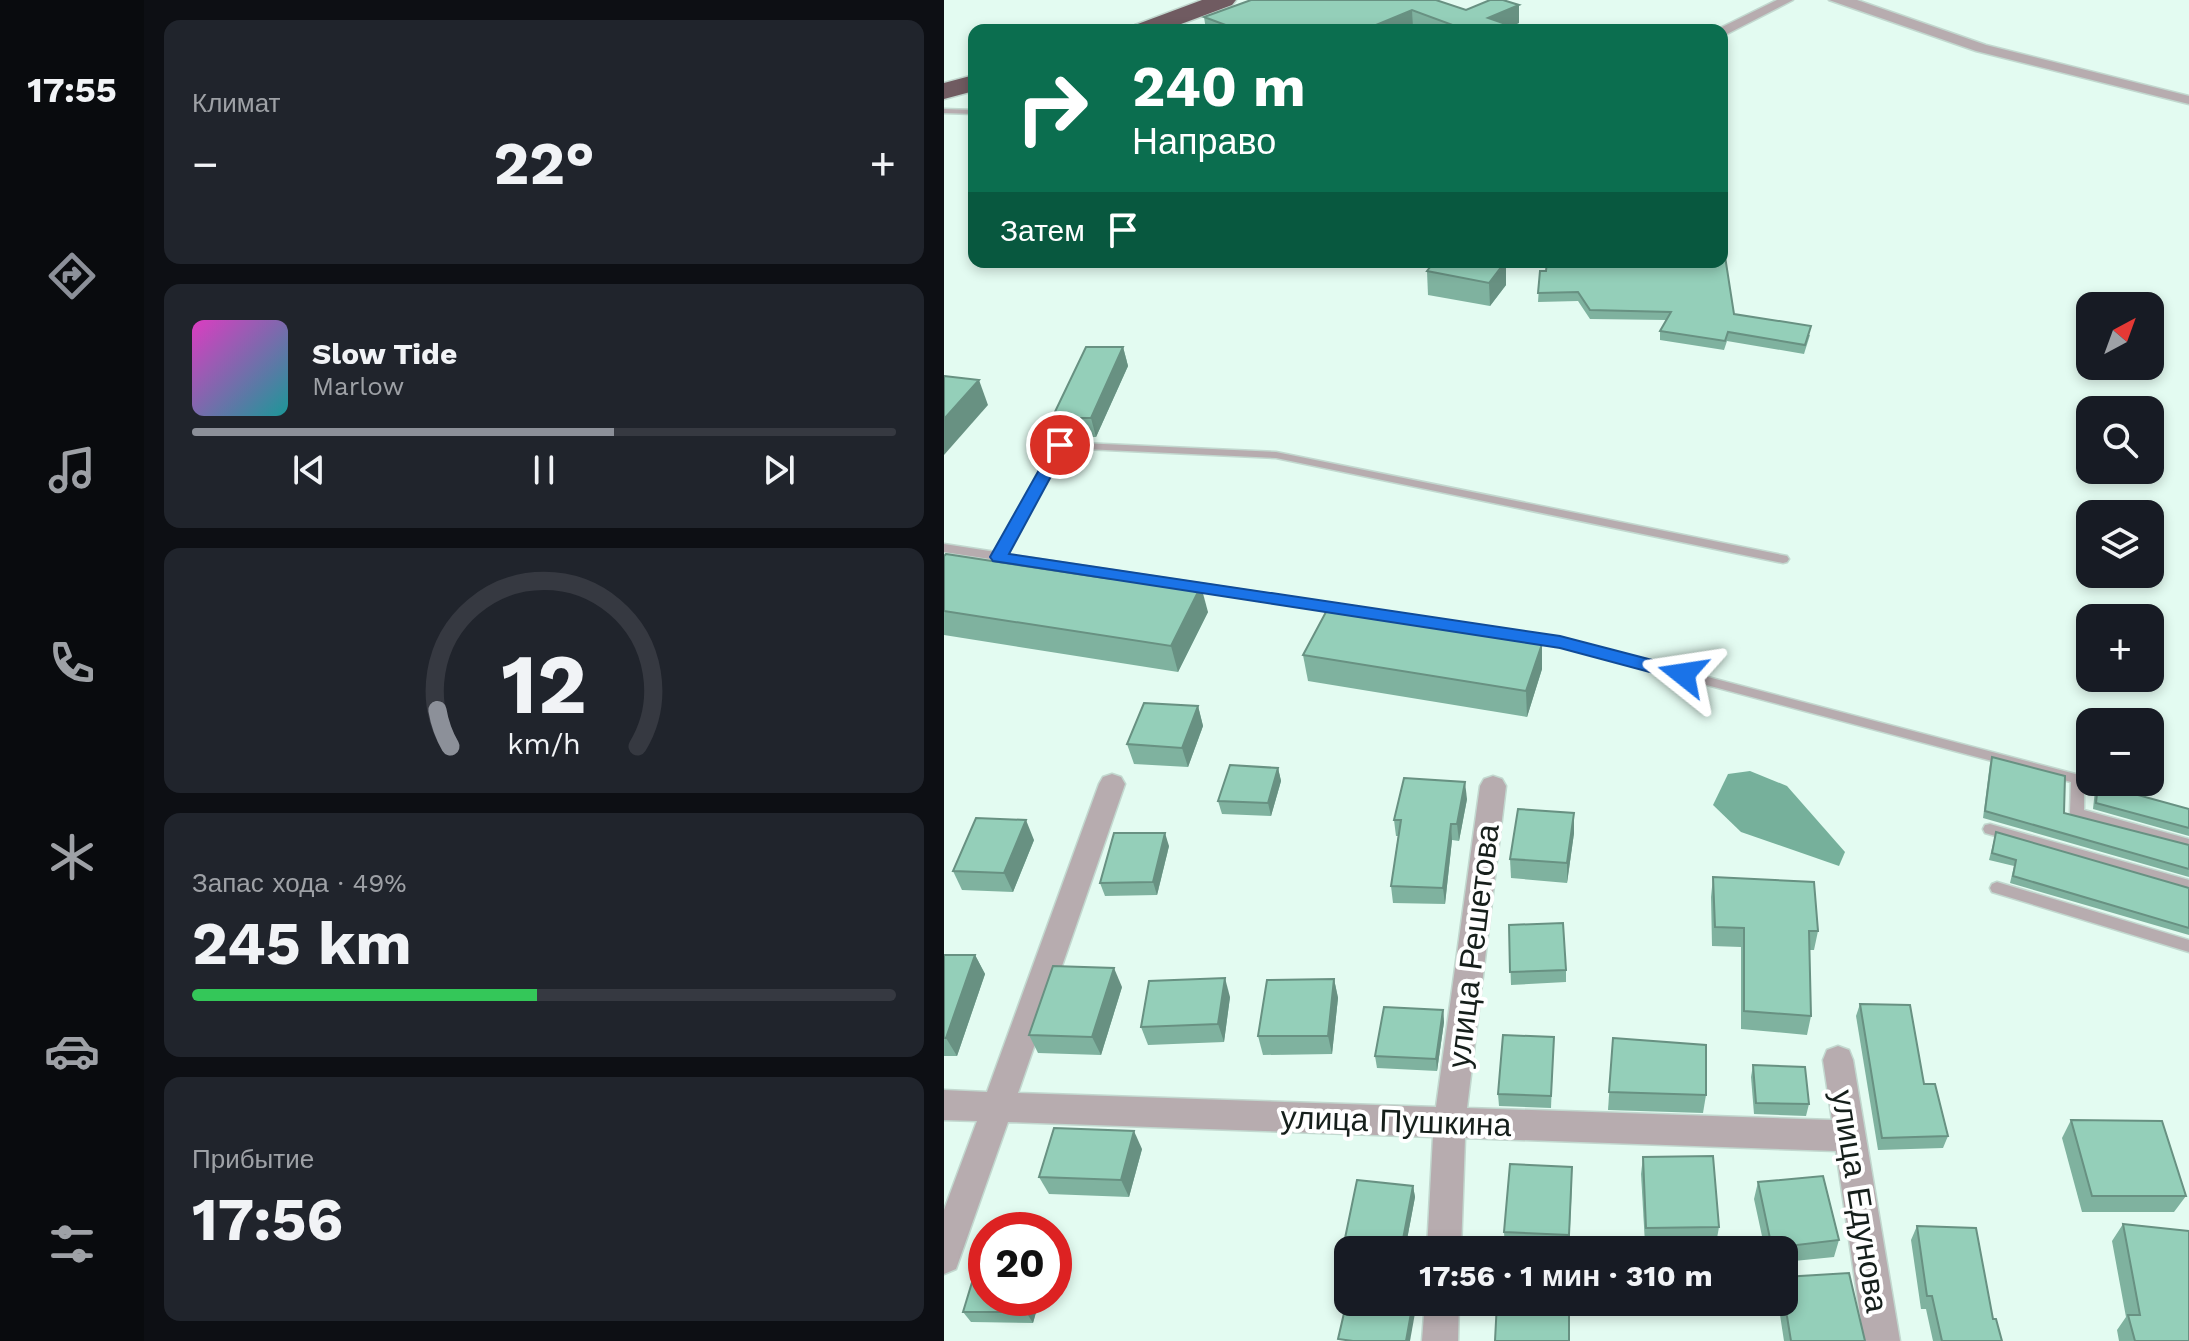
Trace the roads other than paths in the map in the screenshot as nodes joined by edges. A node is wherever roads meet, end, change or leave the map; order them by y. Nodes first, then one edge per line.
1 (1224, 0) edge
2 (1787, 0) edge
3 (1835, 0) edge
4 (1159, 24) edge
5 (1728, 28) edge
6 (968, 85) edge
7 (944, 91) edge
8 (2189, 100) edge
9 (944, 111) edge
10 (968, 112) edge
11 (944, 548) edge
12 (999, 557) junction
13 (1783, 559) dead end
14 (1112, 784) dead end
15 (1493, 786) dead end
16 (1990, 829) dead end
17 (2189, 844) edge
18 (2189, 886) edge
19 (1997, 888) dead end
20 (2189, 946) edge
21 (1838, 1060) dead end
22 (944, 1105) edge
23 (997, 1107) junction
24 (1450, 1122) junction
25 (1848, 1136) junction
26 (1445, 1236) edge
27 (944, 1257) edge
28 (1441, 1316) edge
29 (1440, 1341) edge
30 (1882, 1341) edge

1 - 4 highway
2 - 5 street
3 - 8 street
6 - 7 highway
9 - 10 lane
11 - 12 lane
12 - 13 lane
12 - 17 lane
14 - 23 street
15 - 24 street, улица Решетова
16 - 18 lane
19 - 20 lane
21 - 25 street, улица Едунова
22 - 23 street, улица Пушкина
23 - 24 street, улица Пушкина
23 - 27 street
24 - 25 street, улица Пушкина
24 - 26 street, улица Решетова
25 - 30 street, улица Едунова
28 - 29 street

